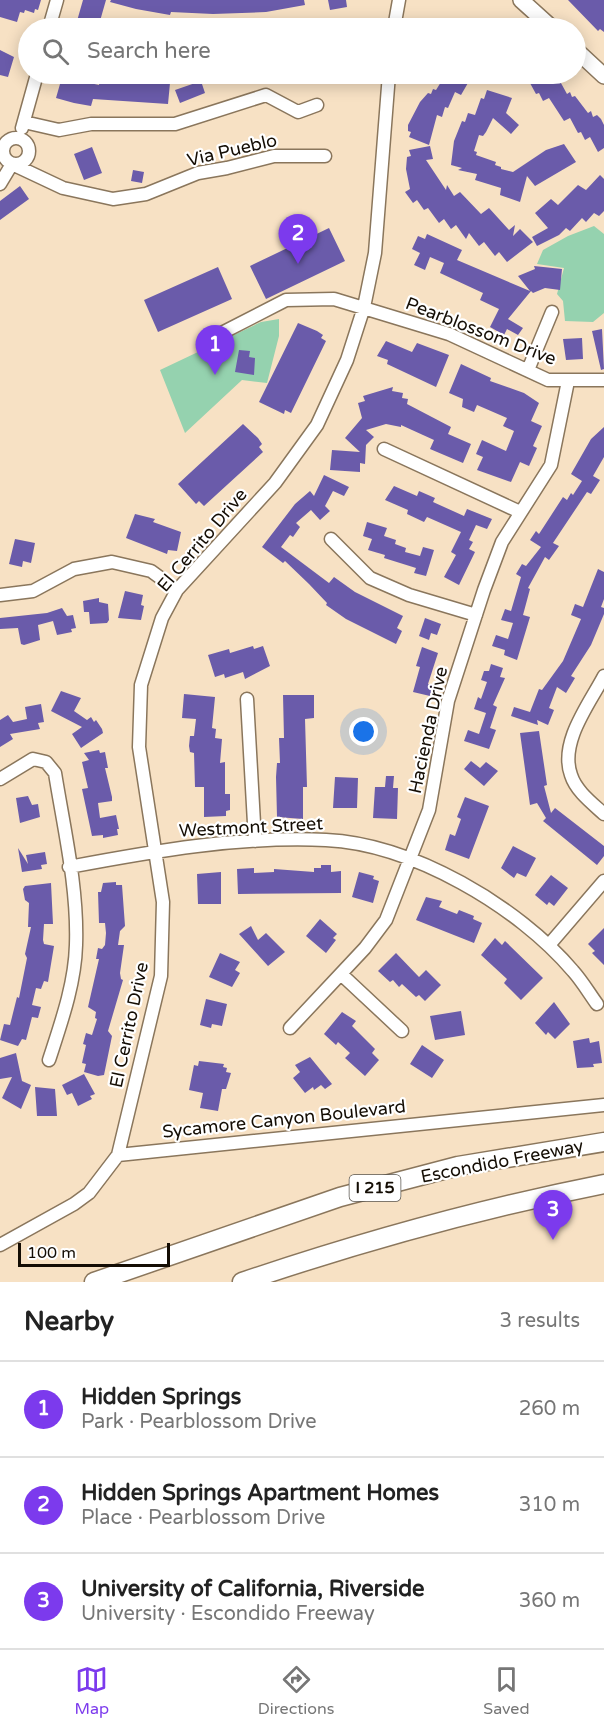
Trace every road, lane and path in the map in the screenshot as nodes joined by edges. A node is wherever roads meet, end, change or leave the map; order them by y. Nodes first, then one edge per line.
1 (57, 0) edge
2 (399, 0) edge
3 (521, 0) edge
4 (52, 18) edge
5 (396, 18) edge
6 (541, 18) edge
7 (586, 59) edge
8 (604, 76) edge
9 (34, 84) edge
10 (388, 84) edge
11 (317, 105) dead end
12 (24, 122) junction
13 (19, 138) junction
14 (326, 156) dead end
15 (12, 164) junction
16 (0, 184) edge
17 (364, 307) junction
18 (552, 312) dead end
19 (212, 338) dead end
20 (528, 370) junction
21 (604, 380) edge
22 (568, 381) junction
23 (384, 449) dead end
24 (520, 512) junction
25 (331, 539) dead end
26 (177, 590) junction
27 (0, 595) edge
28 (476, 615) junction
29 (604, 676) edge
30 (247, 699) dead end
31 (0, 779) edge
32 (604, 814) edge
33 (255, 841) junction
34 (154, 851) junction
35 (411, 859) junction
36 (69, 867) junction
37 (604, 881) edge
38 (549, 945) junction
39 (341, 974) junction
40 (597, 1004) dead end
41 (290, 1028) dead end
42 (402, 1031) dead end
43 (49, 1060) dead end
44 (604, 1105) edge
45 (604, 1142) edge
46 (118, 1155) junction
47 (604, 1184) edge
48 (0, 1245) edge
49 (94, 1282) edge
50 (242, 1282) edge

1 - 4 street
2 - 5 street
3 - 6 main road
7 - 8 main road
9 - 12 street
10 - 17 street, El Cerrito Drive
11 - 12 street
12 - 13 street
13 - 15 street
13 - 15 street
14 - 15 street, Via Pueblo
15 - 16 street
17 - 19 street, Pearblossom Drive
17 - 20 street, Pearblossom Drive
17 - 26 street, El Cerrito Drive
18 - 20 street
20 - 22 street, Pearblossom Drive
21 - 22 street, Pearblossom Drive
22 - 24 street, Hacienda Drive
23 - 24 street
24 - 28 street, Hacienda Drive
25 - 28 street
26 - 27 street
26 - 34 street, El Cerrito Drive
28 - 35 street, Hacienda Drive
29 - 32 street
30 - 33 street
31 - 36 street
33 - 34 street, Westmont Street
33 - 35 street, Westmont Street
34 - 36 street, Westmont Street
34 - 46 street, El Cerrito Drive
35 - 38 street, Westmont Street
35 - 39 street, Hacienda Drive
36 - 43 street
37 - 38 street
38 - 40 street, Westmont Street
39 - 41 street, Hacienda Drive
39 - 42 street
44 - 46 street, Sycamore Canyon Boulevard
45 - 49 highway, Escondido Freeway / I 215
46 - 48 street
47 - 50 highway

